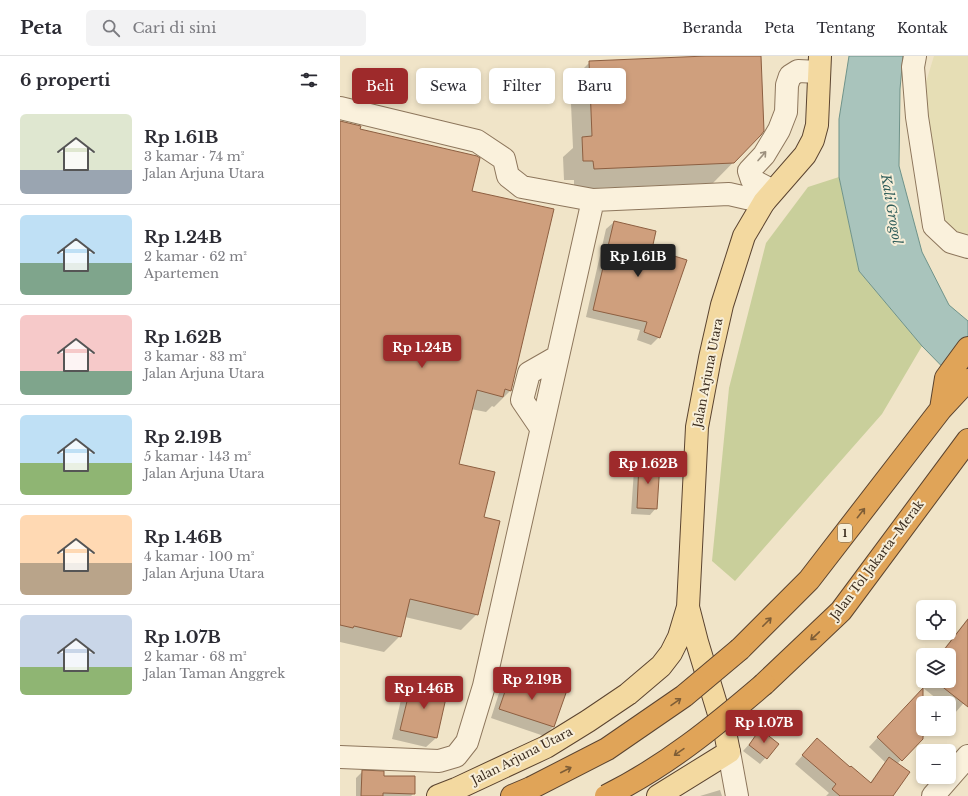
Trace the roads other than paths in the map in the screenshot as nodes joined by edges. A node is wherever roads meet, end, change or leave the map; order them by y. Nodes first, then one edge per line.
1 (915, 56) edge
2 (820, 64) edge
3 (340, 108) edge
4 (769, 196) junction
5 (593, 200) junction
6 (968, 247) edge
7 (968, 348) edge
8 (959, 381) edge
9 (968, 440) edge
10 (960, 456) edge
11 (688, 607) junction
12 (729, 752) junction
13 (968, 756) edge
14 (340, 757) edge
15 (522, 792) edge
16 (438, 796) edge
17 (606, 796) edge
18 (658, 796) edge
19 (737, 796) edge
20 (933, 796) edge

1 - 6 street
2 - 4 main road, Jalan Arjuna Utara
4 -> 2 street
3 - 5 street
4 - 5 street
4 - 11 main road, Jalan Arjuna Utara
5 - 14 street
7 - 8 highway
15 -> 8 highway, 1, bridge
9 - 10 highway, Jalan Tol Jakarta–Merak
10 -> 17 highway, Jalan Tol Jakarta–Merak, bridge
11 - 12 main road
11 - 16 main road, Jalan Arjuna Utara
12 - 18 main road
12 - 19 street
13 - 20 street

